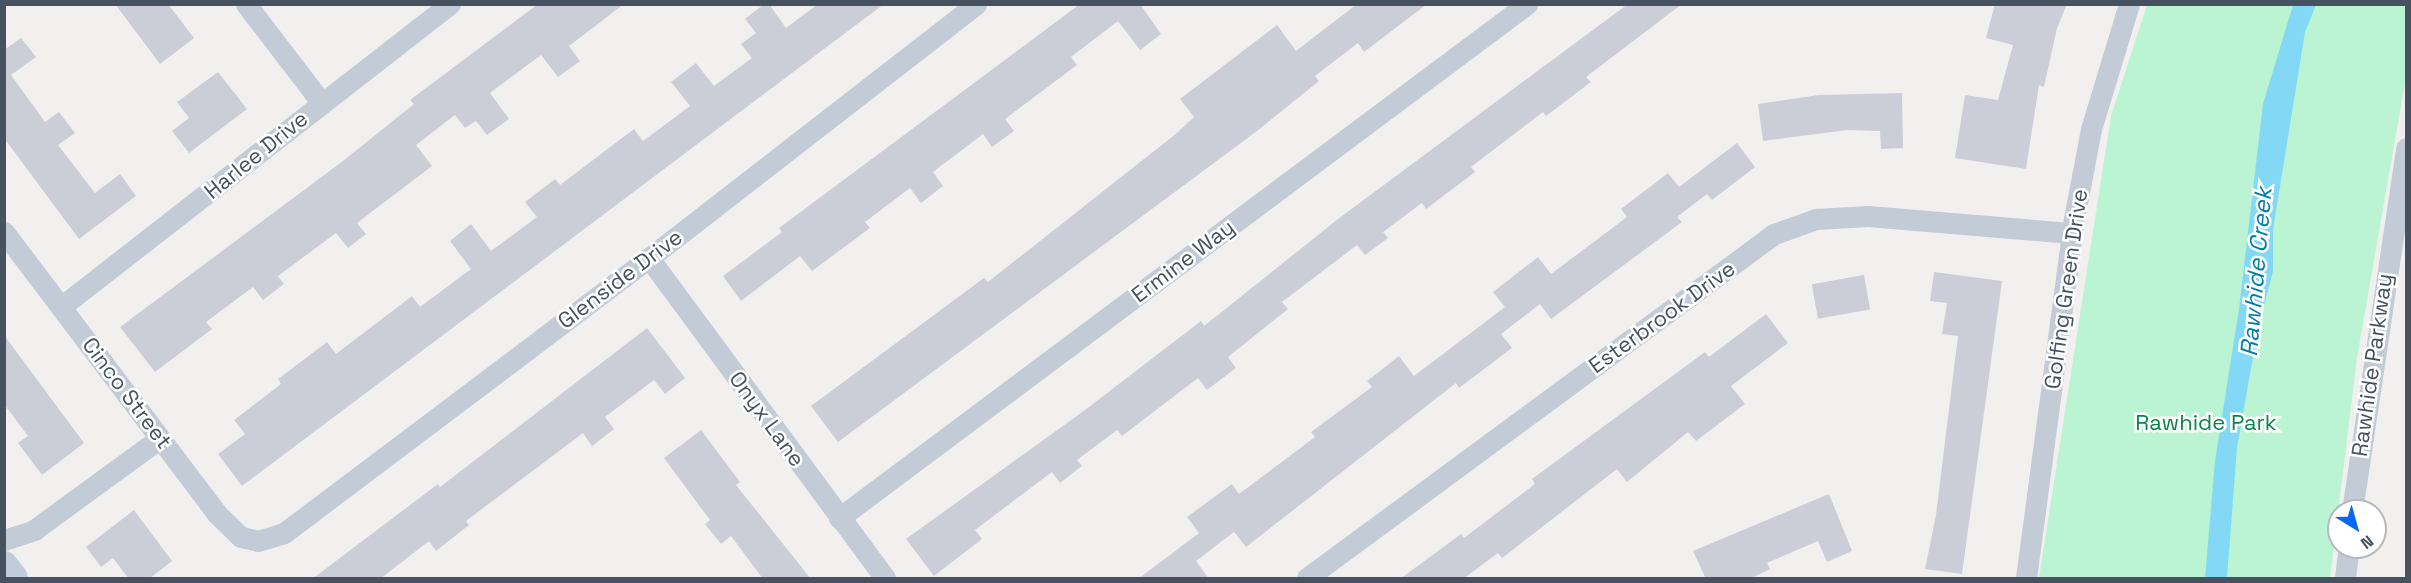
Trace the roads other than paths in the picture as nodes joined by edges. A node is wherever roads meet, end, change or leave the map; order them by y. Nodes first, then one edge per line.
1 (246, 4) edge
2 (450, 4) edge
3 (976, 4) edge
4 (1527, 4) edge
5 (2128, 4) edge
6 (321, 102) junction
7 (2406, 148) edge
8 (4, 232) edge
9 (2072, 233) junction
10 (650, 258) junction
11 (62, 306) junction
12 (160, 438) junction
13 (2354, 499) edge
14 (839, 518) junction
15 (4, 540) edge
16 (258, 541) joint
17 (2348, 559) edge
18 (4, 565) edge
19 (14, 579) edge
20 (885, 579) edge
21 (1307, 579) edge
22 (2026, 579) edge
23 (2345, 579) edge

1 - 6 street
2 - 6 street, Harlee Drive
3 - 10 street, Glenside Drive
4 - 14 street, Ermine Way
5 - 9 street, Golfing Green Drive
6 - 11 street, Harlee Drive
7 - 13 street, Rawhide Parkway
8 - 11 street, Cinco Street
9 - 21 street, Esterbrook Drive
9 - 22 street, Golfing Green Drive
10 - 14 street, Onyx Lane
10 - 16 street, Glenside Drive
11 - 12 street, Cinco Street
12 - 15 street
12 - 16 street, Cinco Street
14 - 20 street, Onyx Lane
17 - 23 street
18 - 19 main road

